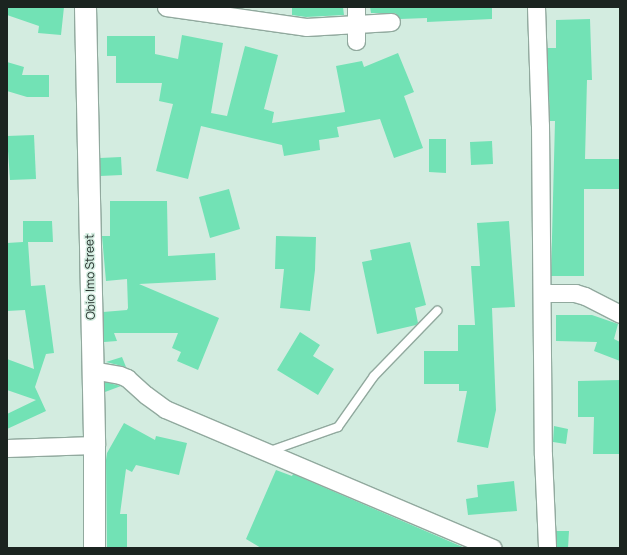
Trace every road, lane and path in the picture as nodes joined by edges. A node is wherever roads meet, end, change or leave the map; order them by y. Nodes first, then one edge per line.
1 (85, 7) edge
2 (166, 7) edge
3 (356, 7) edge
4 (536, 7) edge
5 (391, 22) dead end
6 (355, 24) junction
7 (356, 41) dead end
8 (542, 293) junction
9 (437, 311) dead end
10 (620, 314) edge
11 (92, 370) junction
12 (94, 445) junction
13 (7, 448) edge
14 (267, 452) junction
15 (94, 548) edge
16 (493, 548) edge
17 (547, 548) edge

1 - 11 street, Obio Imo Street
2 - 6 street
3 - 6 street
4 - 8 street
5 - 6 street
6 - 7 street
8 - 10 street
8 - 17 street
9 - 14 lane
11 - 12 street, Obio Imo Street
11 - 14 street
12 - 13 street
12 - 15 street, Obio Imo Street
14 - 16 street

